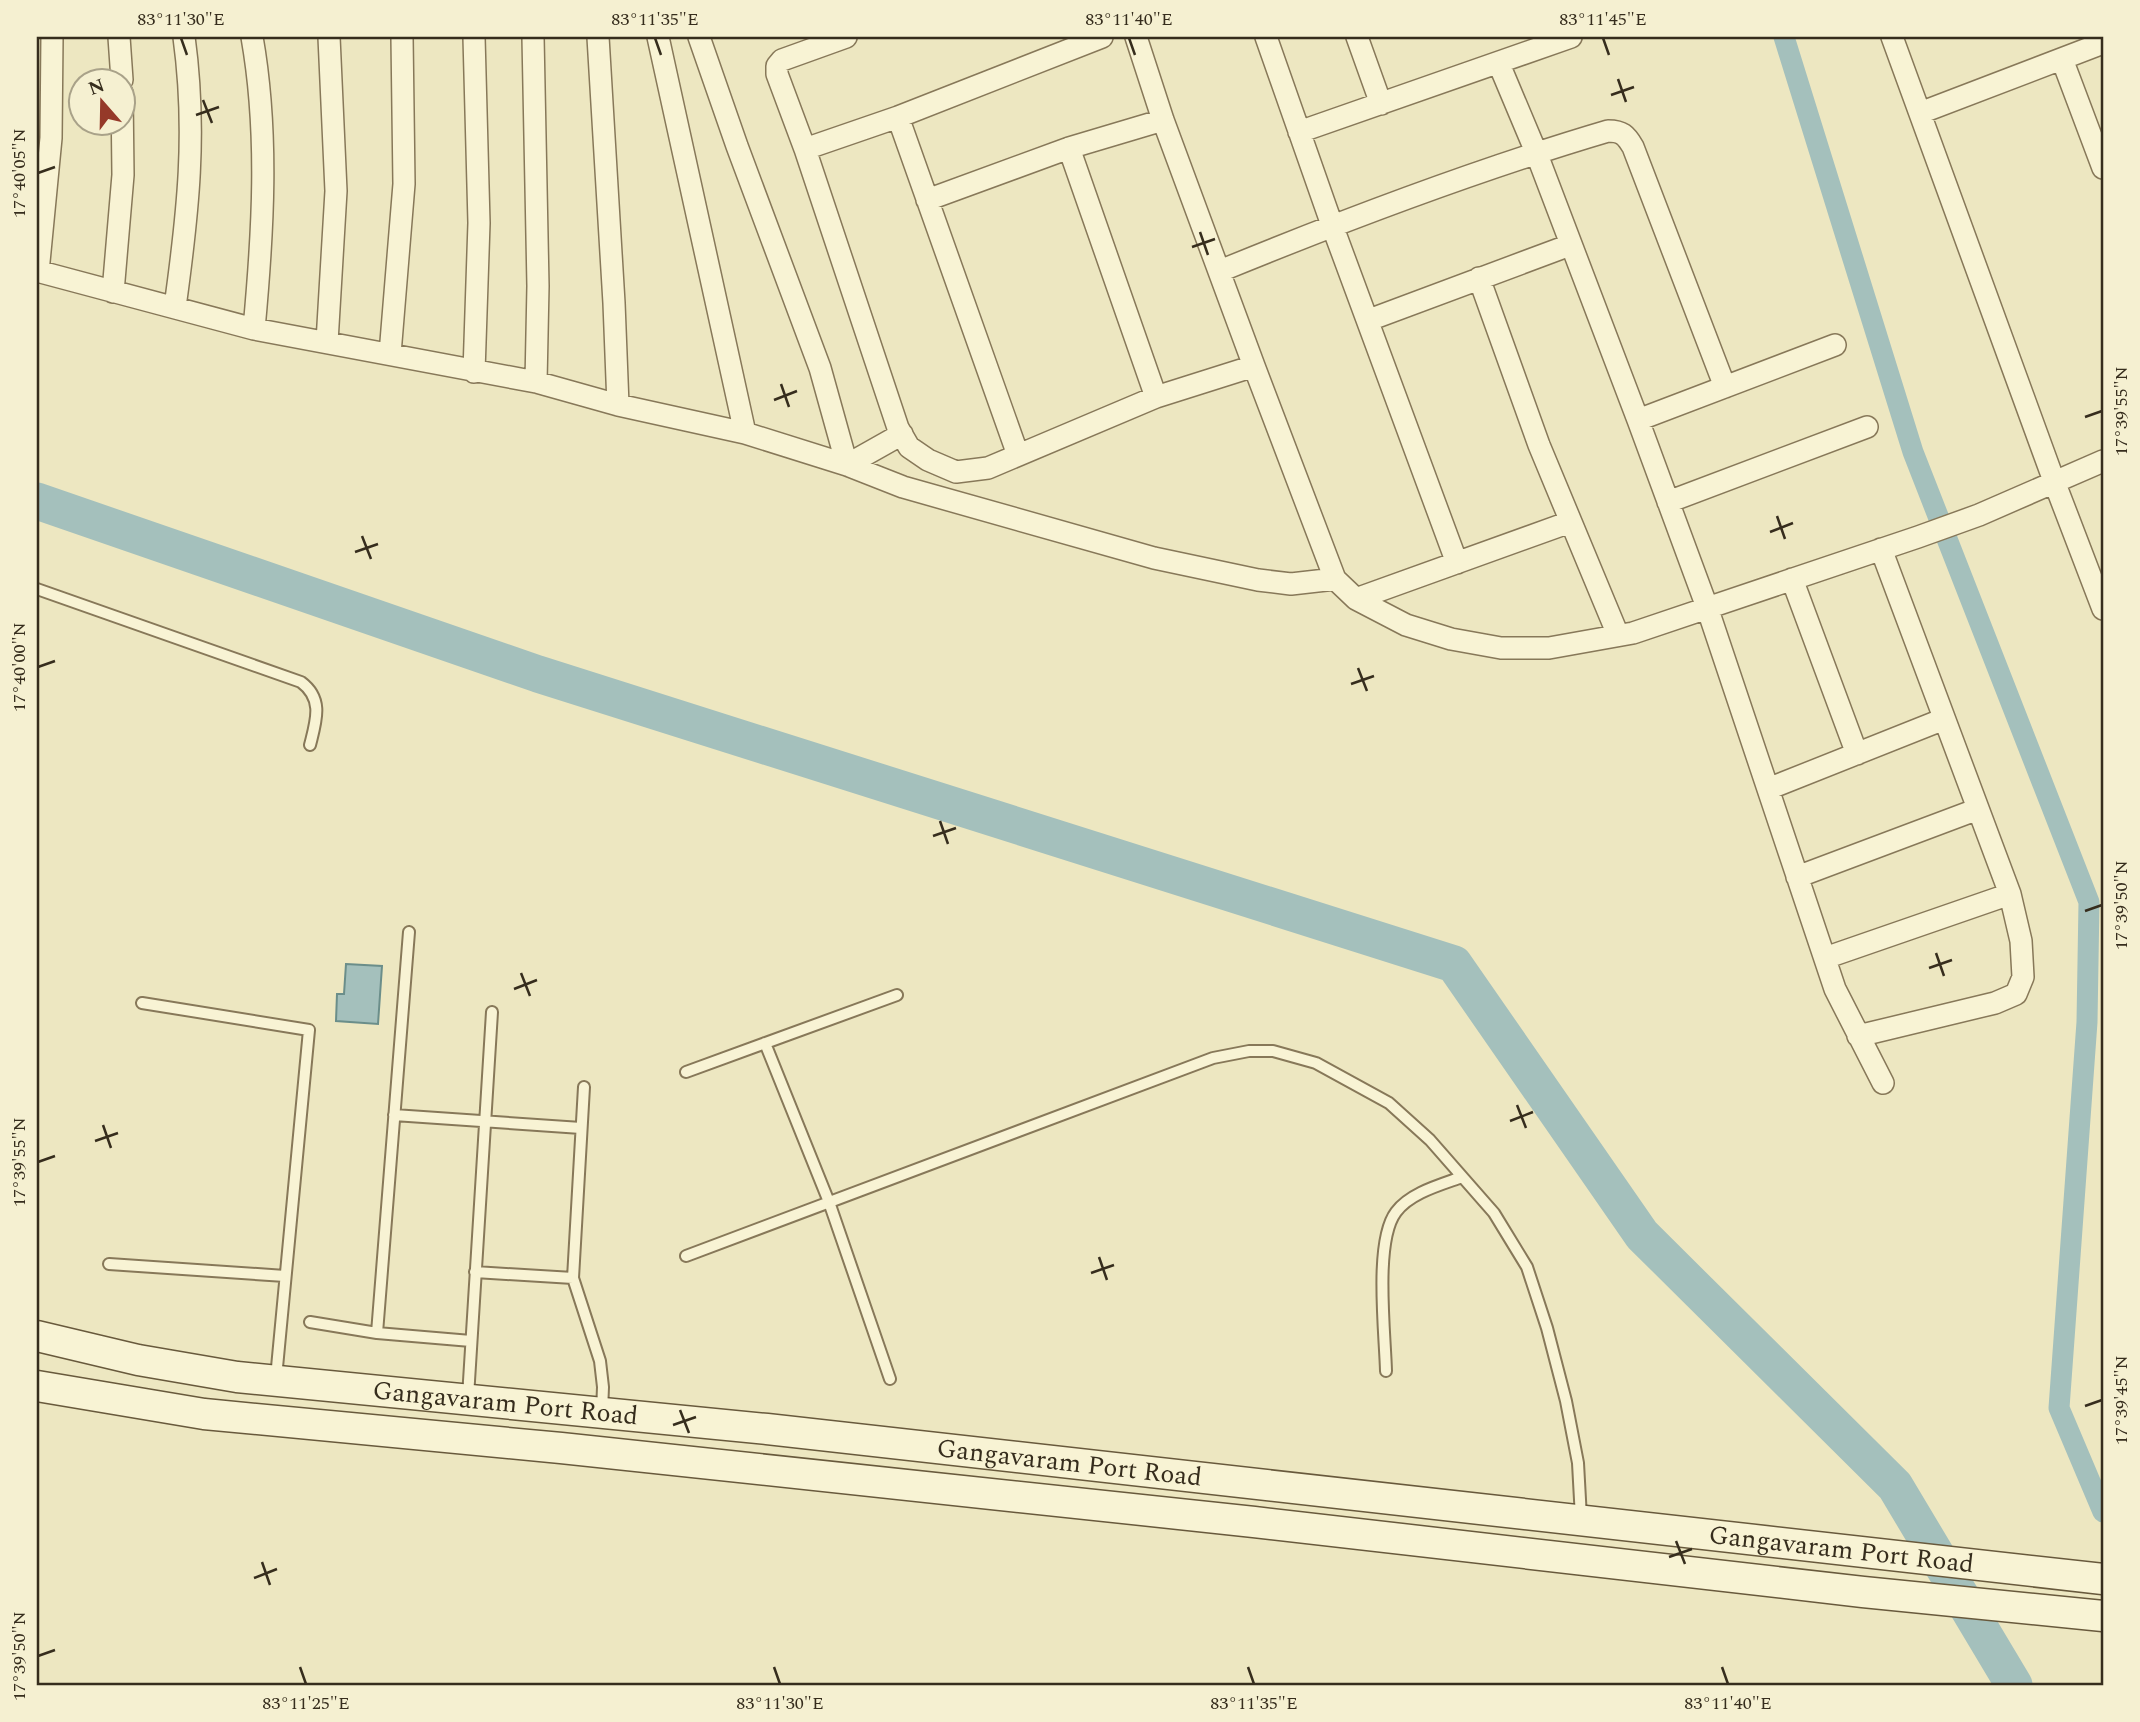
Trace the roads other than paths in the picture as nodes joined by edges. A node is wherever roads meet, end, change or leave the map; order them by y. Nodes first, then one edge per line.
1 (52, 37) edge
2 (119, 37) edge
3 (184, 37) edge
4 (252, 37) edge
5 (329, 37) edge
6 (402, 37) edge
7 (474, 37) edge
8 (533, 37) edge
9 (598, 37) edge
10 (657, 37) edge
11 (699, 37) edge
12 (846, 37) edge
13 (1102, 37) edge
14 (1136, 37) edge
15 (1266, 37) edge
16 (1357, 37) edge
17 (1571, 37) edge
18 (1892, 37) edge
19 (2103, 43) edge
20 (2062, 59) junction
21 (1499, 64) junction
22 (121, 66) edge
23 (1381, 104) junction
24 (1920, 113) junction
25 (898, 117) junction
26 (1163, 120) junction
27 (1299, 132) junction
28 (123, 136) edge
29 (1069, 148) junction
30 (805, 149) junction
31 (1536, 152) junction
32 (2103, 168) edge
33 (927, 200) junction
34 (1332, 225) junction
35 (1570, 244) junction
36 (37, 271) edge
37 (1220, 271) junction
38 (1479, 278) junction
39 (113, 292) junction
40 (175, 307) junction
41 (1369, 320) junction
42 (254, 328) junction
43 (327, 342) junction
44 (1835, 345) dead end
45 (390, 354) junction
46 (1254, 366) junction
47 (474, 372) junction
48 (536, 382) junction
49 (1726, 387) junction
50 (1156, 397) junction
51 (618, 405) junction
52 (1639, 420) junction
53 (1867, 427) dead end
54 (745, 433) junction
55 (902, 434) junction
56 (1018, 455) junction
57 (2103, 461) edge
58 (847, 465) junction
59 (2054, 481) junction
60 (1668, 502) junction
61 (1570, 522) junction
62 (1881, 549) junction
63 (1457, 563) junction
64 (1335, 579) junction
65 (1792, 579) junction
66 (37, 589) edge
67 (1356, 598) junction
68 (1707, 607) junction
69 (2103, 609) edge
70 (1618, 635) junction
71 (1944, 719) junction
72 (310, 745) dead end
73 (1857, 754) junction
74 (1768, 789) junction
75 (1978, 809) junction
76 (1797, 877) junction
77 (2010, 894) junction
78 (409, 932) dead end
79 (1825, 958) junction
80 (897, 995) dead end
81 (142, 1003) dead end
82 (492, 1012) dead end
83 (1858, 1036) junction
84 (765, 1044) junction
85 (686, 1072) dead end
86 (1883, 1083) dead end
87 (584, 1087) dead end
88 (394, 1115) junction
89 (485, 1121) junction
90 (581, 1128) junction
91 (1462, 1177) junction
92 (829, 1202) junction
93 (685, 1256) dead end
94 (109, 1264) dead end
95 (475, 1272) junction
96 (285, 1276) junction
97 (573, 1278) junction
98 (310, 1322) dead end
99 (377, 1333) junction
100 (37, 1336) edge
101 (471, 1341) junction
102 (1386, 1371) dead end
103 (890, 1379) dead end
104 (276, 1381) junction
105 (37, 1386) edge
106 (468, 1400) junction
107 (602, 1412) junction
108 (1581, 1522) junction
109 (2103, 1579) edge
110 (2103, 1616) edge

1 - 36 street
2 - 22 street
3 - 40 street
4 - 42 street
5 - 43 street
6 - 45 street
7 - 47 street
8 - 48 street
9 - 51 street
10 - 54 street
11 - 58 street
12 - 30 street
13 - 25 street
14 - 26 street
15 - 27 street
16 - 23 street
17 - 21 street
18 - 24 street
19 - 20 street
20 - 24 street
20 - 32 street
21 - 23 street
21 - 31 street
23 - 27 street
24 - 59 street
25 - 30 street
25 - 33 street
26 - 29 street
26 - 37 street
27 - 34 street
28 - 39 street
29 - 33 street
29 - 50 street
30 - 55 street
31 - 34 street
31 - 35 street
31 - 49 street
33 - 56 street
34 - 37 street
34 - 41 street
35 - 38 street
35 - 52 street
36 - 39 street
37 - 46 street
38 - 41 street
38 - 61 street
39 - 40 street
40 - 42 street
41 - 63 street
42 - 43 street
43 - 45 street
44 - 49 street
45 - 47 street
46 - 50 street
46 - 64 street
47 - 48 street
48 - 51 street
49 - 52 street
50 - 56 street
51 - 54 street
52 - 60 street
53 - 60 street
54 - 58 street
55 - 56 street
55 - 58 street
57 - 59 street
58 - 64 street
59 - 62 street
59 - 69 street
60 - 68 street
61 - 63 street
61 - 70 street
62 - 65 street
62 - 71 street
63 - 67 street
64 - 67 street
65 - 68 street
65 - 73 street
66 - 72 lane
67 - 70 street
68 - 70 street
68 - 74 street
71 - 73 street
71 - 75 street
73 - 74 street
74 - 76 street
75 - 76 street
75 - 77 street
76 - 79 street
77 - 79 street
77 - 83 street
78 - 88 lane
79 - 83 street
80 - 84 lane
81 - 96 lane
82 - 89 lane
83 - 86 street
84 - 85 lane
84 - 92 lane
87 - 90 lane
88 - 89 lane
88 - 99 lane
89 - 90 lane
89 - 95 lane
90 - 97 lane
91 - 92 lane
91 - 102 lane
91 - 108 lane
92 - 93 lane
92 - 103 lane
94 - 96 lane
95 - 97 lane
95 - 101 lane
96 - 104 lane
97 - 107 lane
98 - 99 lane
99 - 101 lane
100 - 104 street, Gangavaram Port Road
101 - 106 lane
104 - 106 street, Gangavaram Port Road
105 - 110 street, Gangavaram Port Road
106 - 107 street, Gangavaram Port Road
107 - 108 street, Gangavaram Port Road
108 - 109 street, Gangavaram Port Road

